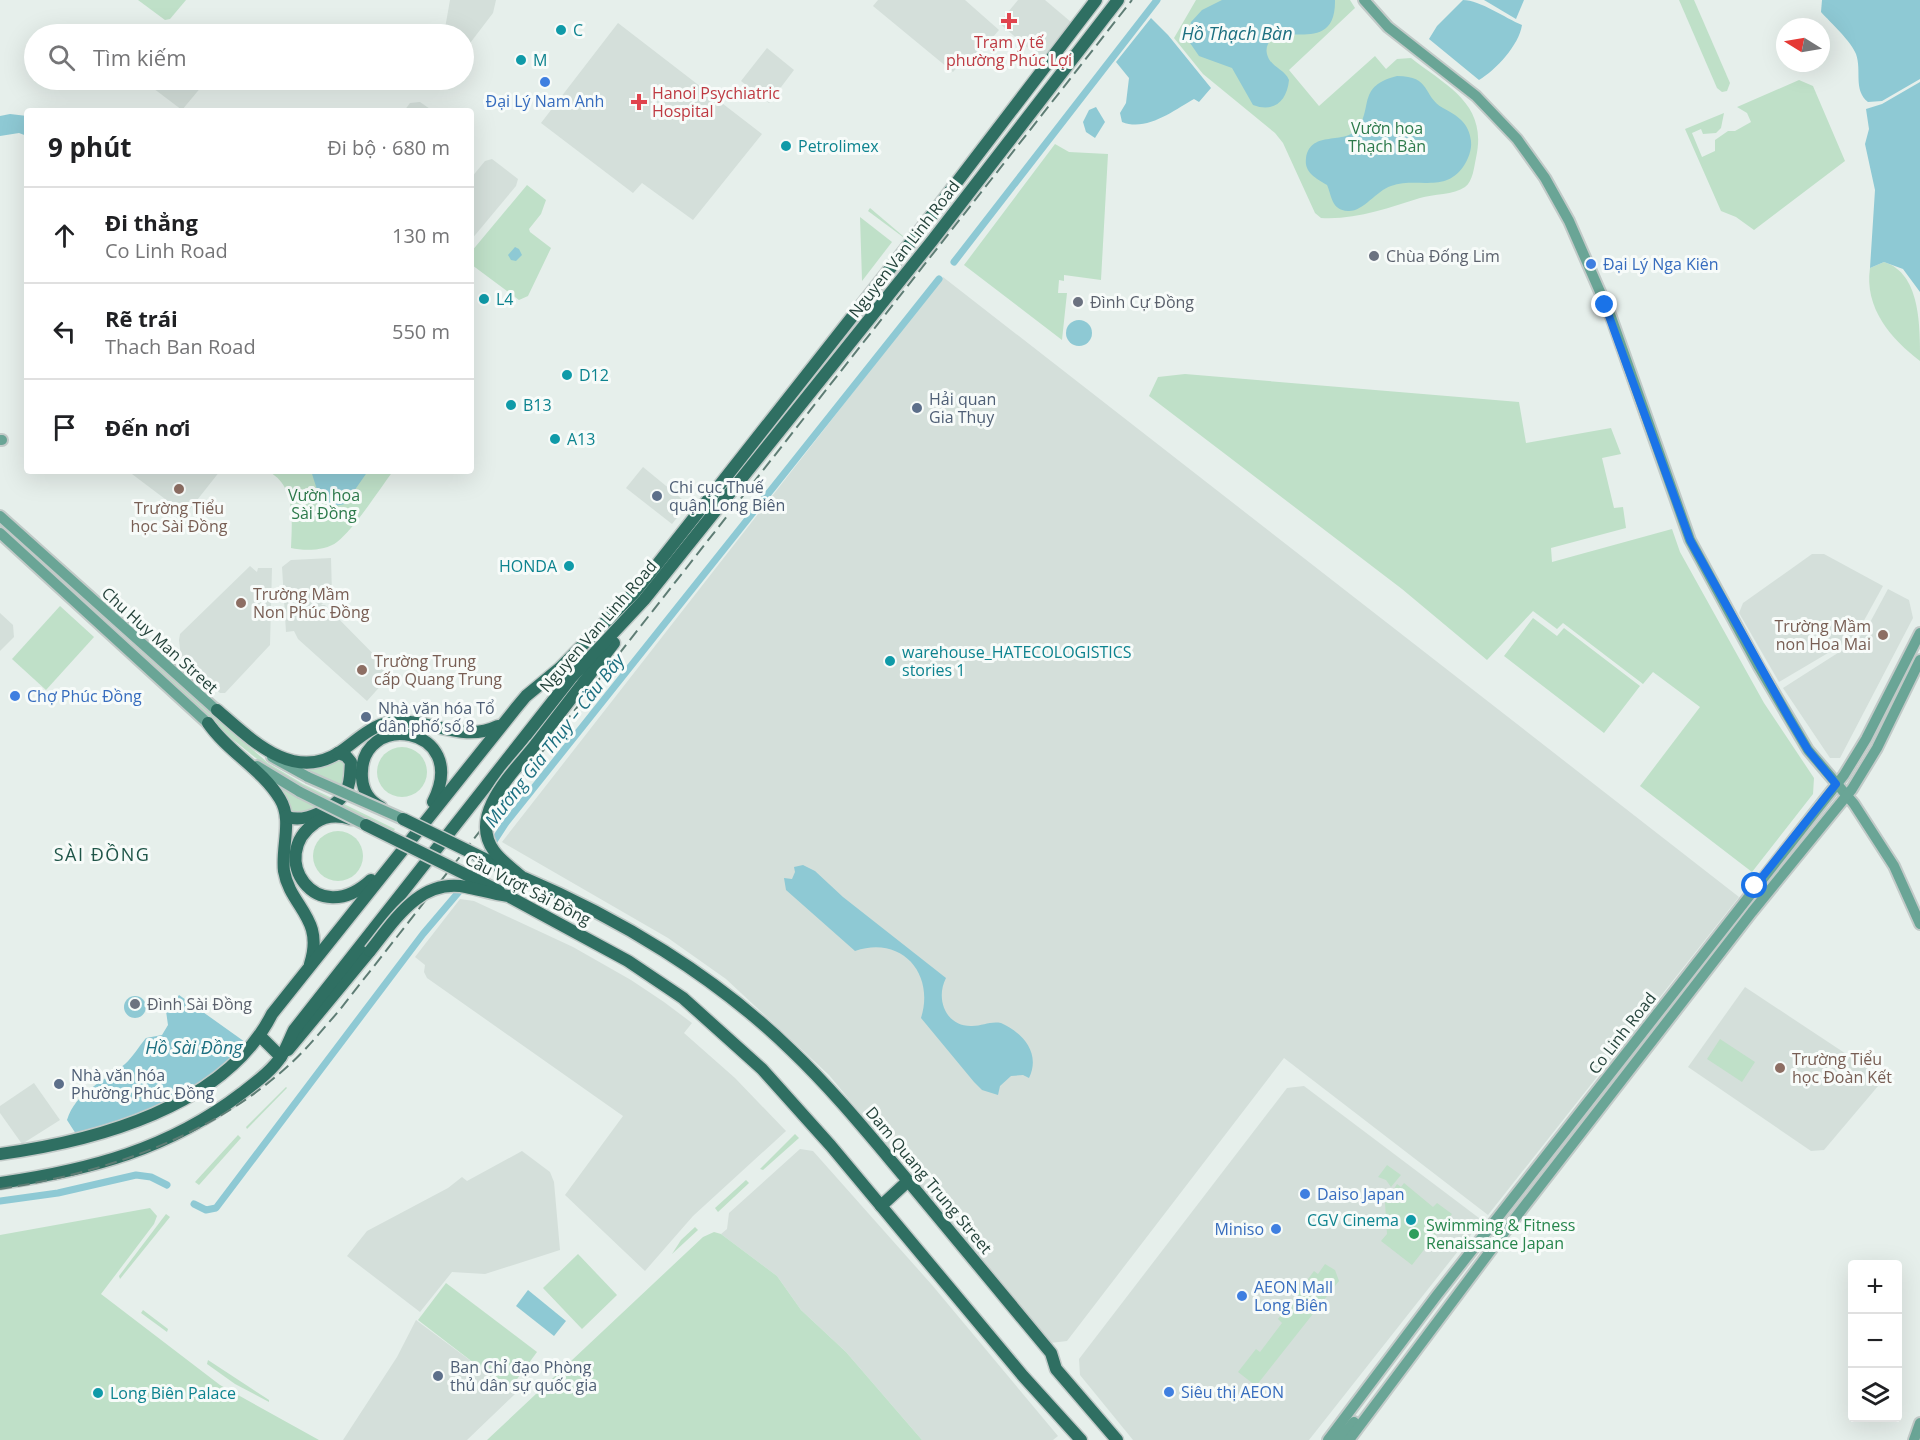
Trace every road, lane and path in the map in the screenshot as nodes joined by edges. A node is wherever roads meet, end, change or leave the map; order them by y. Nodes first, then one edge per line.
1 (1096, 0) edge
2 (1118, 0) edge
3 (1364, 0) edge
4 (834, 340) junction
5 (845, 349) junction
6 (0, 516) edge
7 (0, 533) edge
8 (644, 600) junction
9 (1920, 633) edge
10 (1920, 660) edge
11 (516, 708) junction
12 (217, 710) junction
13 (208, 723) junction
14 (338, 753) junction
15 (1836, 784) junction
16 (1847, 796) junction
17 (286, 816) junction
18 (403, 819) junction
19 (422, 824) junction
20 (366, 825) junction
21 (403, 849) junction
22 (522, 877) junction
23 (508, 896) junction
24 (1920, 924) edge
25 (687, 968) joint
26 (306, 971) junction
27 (261, 1037) junction
28 (281, 1057) junction
29 (0, 1154) edge
30 (908, 1181) junction
31 (0, 1183) edge
32 (880, 1206) junction
33 (1369, 1385) junction
34 (1380, 1397) junction
35 (1920, 1423) edge
36 (1352, 1424) junction
37 (1082, 1440) edge
38 (1117, 1440) edge
39 (1328, 1440) edge
40 (1340, 1440) edge
41 (1349, 1440) edge
42 (1914, 1440) edge

1 - 4 highway, Nguyen Van Linh Road
2 - 5 highway, Nguyen Van Linh Road
3 - 15 main road
4 - 5 highway
4 - 11 highway, Nguyen Van Linh Road
5 - 8 highway, Nguyen Van Linh Road
6 - 12 main road, Chu Huy Man Street
7 - 13 main road, Chu Huy Man Street
8 - 22 highway, bridge
8 - 28 highway, Nguyen Van Linh Road
9 - 15 main road, Co Linh Road
10 - 16 main road, Co Linh Road
11 - 14 highway
11 - 19 highway, Nguyen Van Linh Road
12 - 14 highway
12 - 18 main road, Chu Huy Man Street, bridge
13 - 17 highway
13 - 20 main road, Chu Huy Man Street, bridge
14 - 17 highway
15 - 16 main road
15 - 33 main road, Co Linh Road
16 - 24 main road
16 - 34 main road, Co Linh Road
17 - 26 highway
18 - 19 highway, Cầu Vượt Sài Đồng, bridge
18 - 22 highway, Cầu Vượt Sài Đồng, bridge
19 - 21 highway, Nguyen Van Linh Road
20 - 21 highway, Cầu Vượt Sài Đồng, bridge
20 - 23 highway, Cầu Vượt Sài Đồng, bridge
21 - 26 highway, Nguyen Van Linh Road
22 - 25 highway, Cầu Vượt Sài Đồng
23 - 28 highway, bridge
23 - 32 highway, Cầu Vượt Sài Đồng
25 - 30 highway, Dam Quang Trung Street
26 - 27 highway, Nguyen Van Linh Road
27 - 28 highway
27 - 29 highway, Nguyen Van Linh Road
28 - 31 highway, Nguyen Van Linh Road
30 - 32 highway
30 - 38 highway, Dam Quang Trung Street
32 - 37 highway
33 - 36 main road
33 - 39 main road, Co Linh Road
34 - 36 main road
34 - 41 main road, Co Linh Road
35 - 42 main road
36 - 40 main road

